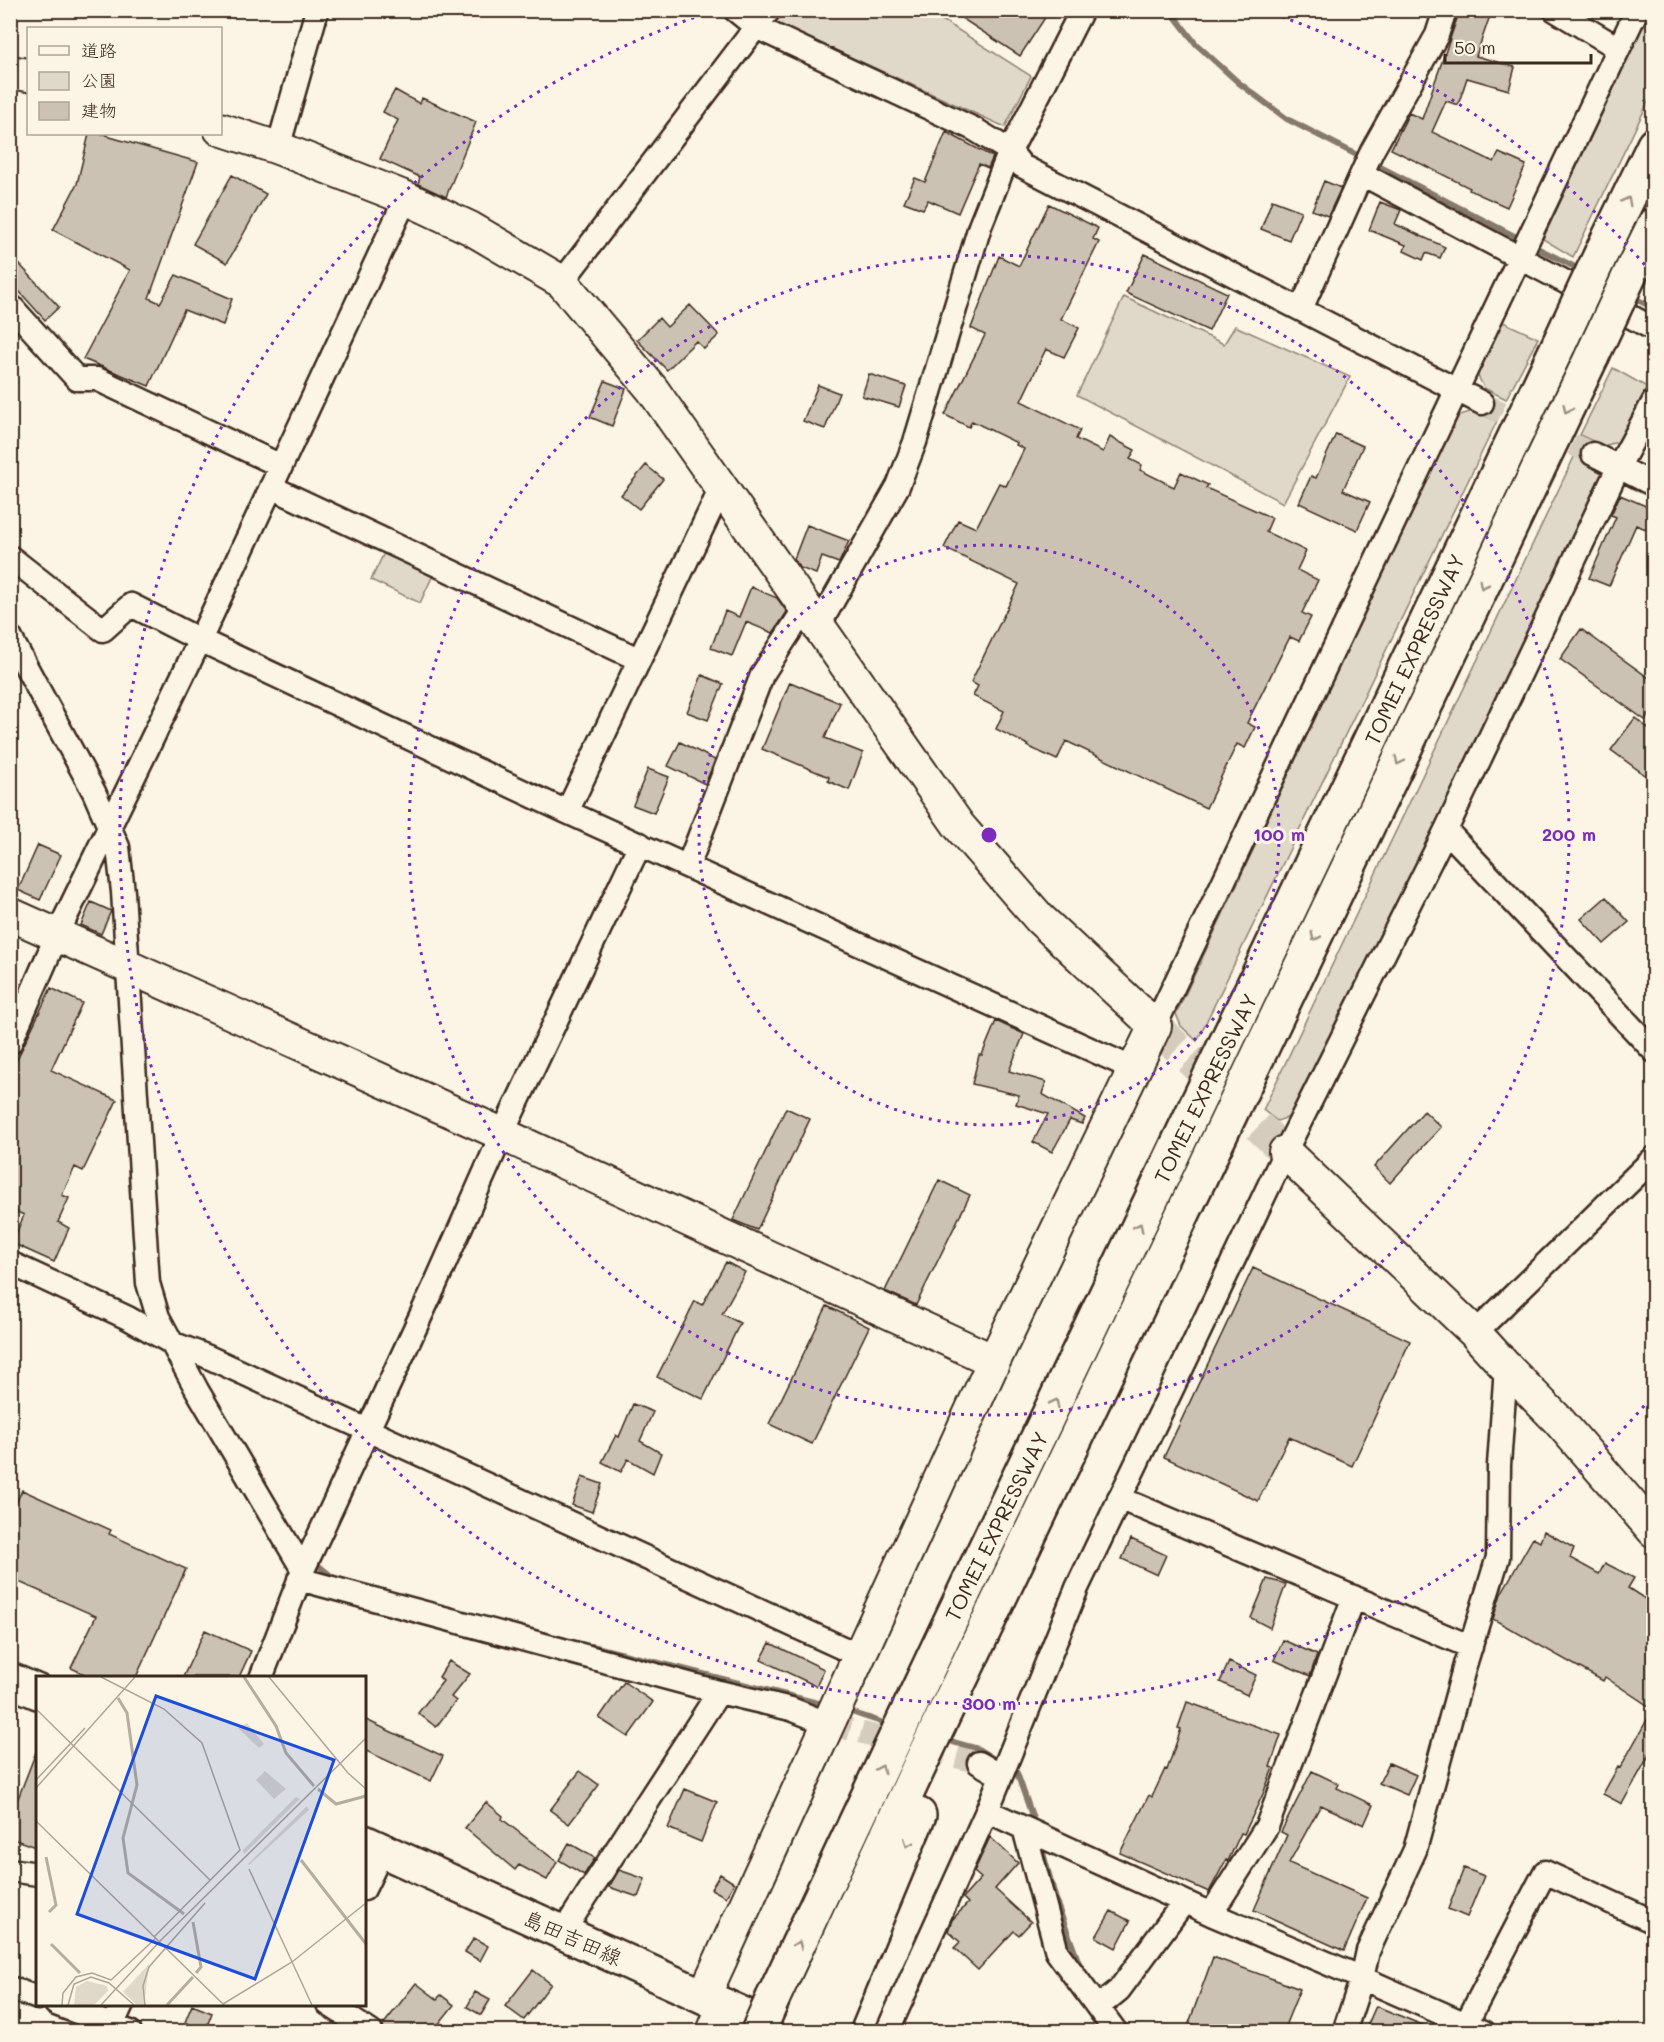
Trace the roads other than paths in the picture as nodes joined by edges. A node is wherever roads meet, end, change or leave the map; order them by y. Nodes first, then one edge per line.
1 (317, 10) edge
2 (735, 10) edge
3 (1082, 10) edge
4 (1445, 10) edge
5 (1555, 10) edge
6 (1637, 10) edge
7 (763, 19) edge
8 (1618, 48) junction
9 (10, 72) edge
10 (27, 75) edge
11 (222, 130) edge
12 (1653, 145) edge
13 (278, 148) junction
14 (1010, 151) junction
15 (1362, 174) junction
16 (406, 198) junction
17 (1653, 225) edge
18 (1521, 257) junction
19 (562, 282) junction
20 (10, 305) edge
21 (1301, 309) junction
22 (1653, 329) edge
23 (1455, 390) junction
24 (1653, 401) edge
25 (1482, 403) tunnel mouth
26 (1593, 454) tunnel mouth
27 (281, 466) junction
28 (1619, 466) junction
29 (1653, 485) edge
30 (722, 486) junction
31 (271, 487) junction
32 (10, 557) edge
33 (812, 618) junction
34 (10, 637) edge
35 (200, 640) junction
36 (638, 659) junction
37 (567, 812) junction
38 (110, 827) junction
39 (1446, 830) junction
40 (640, 844) junction
41 (688, 866) junction
42 (10, 914) edge
43 (57, 935) junction
44 (136, 971) junction
45 (1155, 1026) junction
46 (10, 1043) edge
47 (1653, 1051) edge
48 (1134, 1069) junction
49 (502, 1134) junction
50 (1285, 1152) junction
51 (1653, 1158) edge
52 (10, 1263) edge
53 (1475, 1333) junction
54 (172, 1343) junction
55 (994, 1361) junction
56 (1506, 1367) junction
57 (368, 1432) junction
58 (1119, 1498) junction
59 (1653, 1532) edge
60 (302, 1573) junction
61 (1354, 1598) junction
62 (1471, 1647) junction
63 (860, 1656) junction
64 (261, 1676) edge
65 (10, 1680) edge
66 (36, 1691) edge
67 (719, 1692) junction
68 (834, 1713) junction
69 (979, 1763) tunnel mouth
70 (1001, 1775) junction
71 (987, 1811) junction
72 (1025, 1828) junction
73 (374, 1846) edge
74 (10, 1869) edge
75 (36, 1874) edge
76 (366, 1881) edge
77 (1184, 1902) junction
78 (1210, 1914) junction
79 (1653, 1922) edge
80 (563, 1932) junction
81 (1362, 1978) junction
82 (10, 1988) edge
83 (36, 1997) edge
84 (1105, 2002) junction
85 (60, 2006) edge
86 (121, 2006) edge
87 (331, 2006) edge
88 (714, 2011) edge
89 (809, 2025) edge
90 (106, 2027) edge
91 (1475, 2028) edge
92 (371, 2031) edge
93 (758, 2031) edge
94 (887, 2031) edge
95 (1116, 2031) edge
96 (1344, 2031) edge

1 - 13 street
2 - 7 street
3 - 14 street
4 - 15 street
5 - 8 street
6 - 8 street
7 - 14 street
7 - 19 street
8 - 18 street
9 - 10 street
11 - 13 street
93 -> 12 main road, TOMEI EXPRESSWAY, bridge
13 - 16 street
14 - 21 street
14 - 33 street
15 - 18 street
15 - 21 street
16 - 19 street
16 - 27 street
17 -> 89 main road, TOMEI EXPRESSWAY, bridge
18 - 22 street
18 - 23 street
19 - 30 street
20 - 27 street
21 - 23 street
23 - 25 street
23 - 45 street
24 - 28 street
26 - 28 street
27 - 31 street
28 - 29 street
28 - 39 street
30 - 33 street
30 - 36 street
31 - 35 street
31 - 36 street
32 - 35 street
33 - 41 street
33 - 45 street
34 - 38 street
35 - 37 street
35 - 38 street
36 - 37 street
37 - 40 street
38 - 43 street
38 - 44 street
39 - 47 street
39 - 50 street
40 - 41 street
40 - 49 street
41 - 48 street
42 - 43 street
43 - 44 street
43 - 46 street
44 - 49 street
44 - 54 street
45 - 48 street
48 - 55 street
49 - 55 street
49 - 57 street
50 - 53 street
50 - 58 street
51 - 53 street
52 - 54 street
53 - 56 street
54 - 57 street
54 - 60 street
55 - 63 street
56 - 59 street
56 - 62 street
57 - 60 street
57 - 63 street
58 - 61 street
58 - 70 street
60 - 64 street
60 - 67 street
61 - 62 street
61 - 78 street
62 - 81 street
63 - 68 street
65 - 66 main road
67 - 68 street
67 - 80 street
68 - 88 street
69 - 70 street
70 - 71 street
71 - 72 street
71 - 94 street
72 - 77 street
72 - 84 street
73 - 76 street
73 - 80 main road, 島田吉田線
74 - 75 street
77 - 78 street
77 - 84 street
78 - 81 street
79 - 91 street
80 - 88 main road, 島田吉田線
81 - 91 street
81 - 96 street
82 - 83 street
84 - 95 street
85 - 90 street
86 - 90 street
87 - 92 street
88 - 89 main road, 島田吉田線

